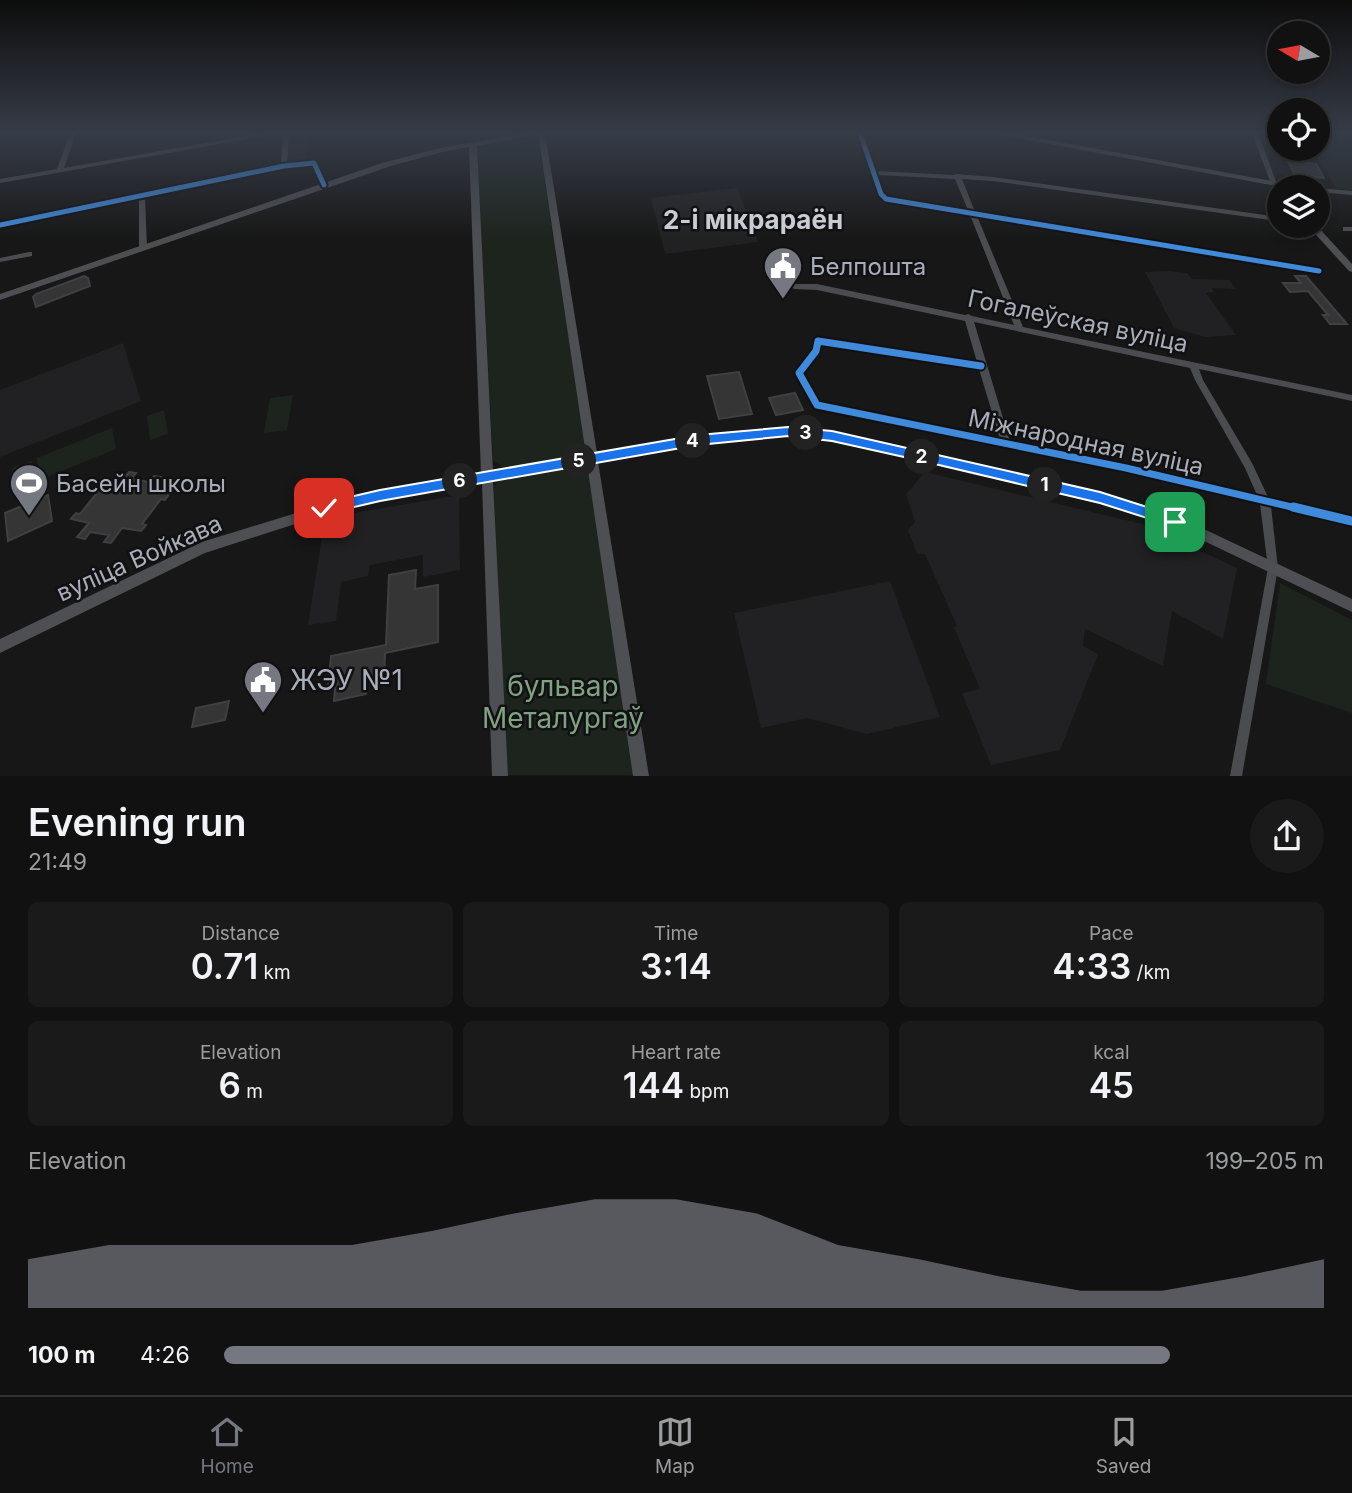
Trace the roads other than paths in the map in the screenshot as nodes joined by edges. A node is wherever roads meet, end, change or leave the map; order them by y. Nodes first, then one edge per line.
1 (70, 169) edge
2 (269, 169) edge
3 (317, 169) edge
4 (375, 169) edge
5 (474, 169) edge
6 (548, 169) edge
7 (873, 169) edge
8 (1187, 169) edge
9 (60, 171) joint
10 (874, 173) junction
11 (957, 176) junction
12 (0, 181) edge
13 (324, 185) junction
14 (1267, 185) edge
15 (1330, 191) edge
16 (1352, 193) edge
17 (142, 196) junction
18 (974, 214) junction
19 (1267, 217) edge
20 (0, 225) edge
21 (1324, 238) edge
22 (143, 247) junction
23 (29, 254) dead end
24 (0, 260) edge
25 (1350, 265) edge
26 (1319, 271) dead end
27 (795, 286) dead end
28 (0, 297) edge
29 (968, 317) junction
30 (1019, 327) junction
31 (1193, 364) junction
32 (981, 366) junction
33 (1352, 398) edge
34 (1006, 443) junction
35 (593, 458) junction
36 (488, 477) junction
37 (1265, 501) junction
38 (1352, 522) edge
39 (1273, 568) junction
40 (1352, 606) edge
41 (0, 646) edge
42 (500, 775) edge
43 (641, 775) edge
44 (1236, 775) edge

1 - 9 street
2 - 17 street
3 - 13 street
4 - 13 main road
5 - 36 main road
6 - 35 main road
7 - 10 street
8 - 14 main road
9 - 12 street
10 - 11 street
10 - 18 street
11 - 18 street
11 - 19 street
13 - 22 main road
15 - 16 main road
17 - 20 street
17 - 22 street
18 - 26 street
18 - 30 street
21 - 25 main road
22 - 28 main road
23 - 24 street
27 - 29 street, Гогалеўская вуліца
29 - 30 street, Гогалеўская вуліца
29 - 32 street
30 - 31 street, Гогалеўская вуліца
31 - 33 street, Гогалеўская вуліца
31 - 37 street
32 - 34 street
32 - 34 street, Міжнародная вуліца
34 - 37 street, Міжнародная вуліца
35 - 36 main road, вуліца Войкава
35 - 39 main road, вуліца Войкава
35 - 43 main road
36 - 41 main road, вуліца Войкава
36 - 42 main road
37 - 38 street, Міжнародная вуліца
37 - 39 street
39 - 40 main road, вуліца Войкава
39 - 44 street

